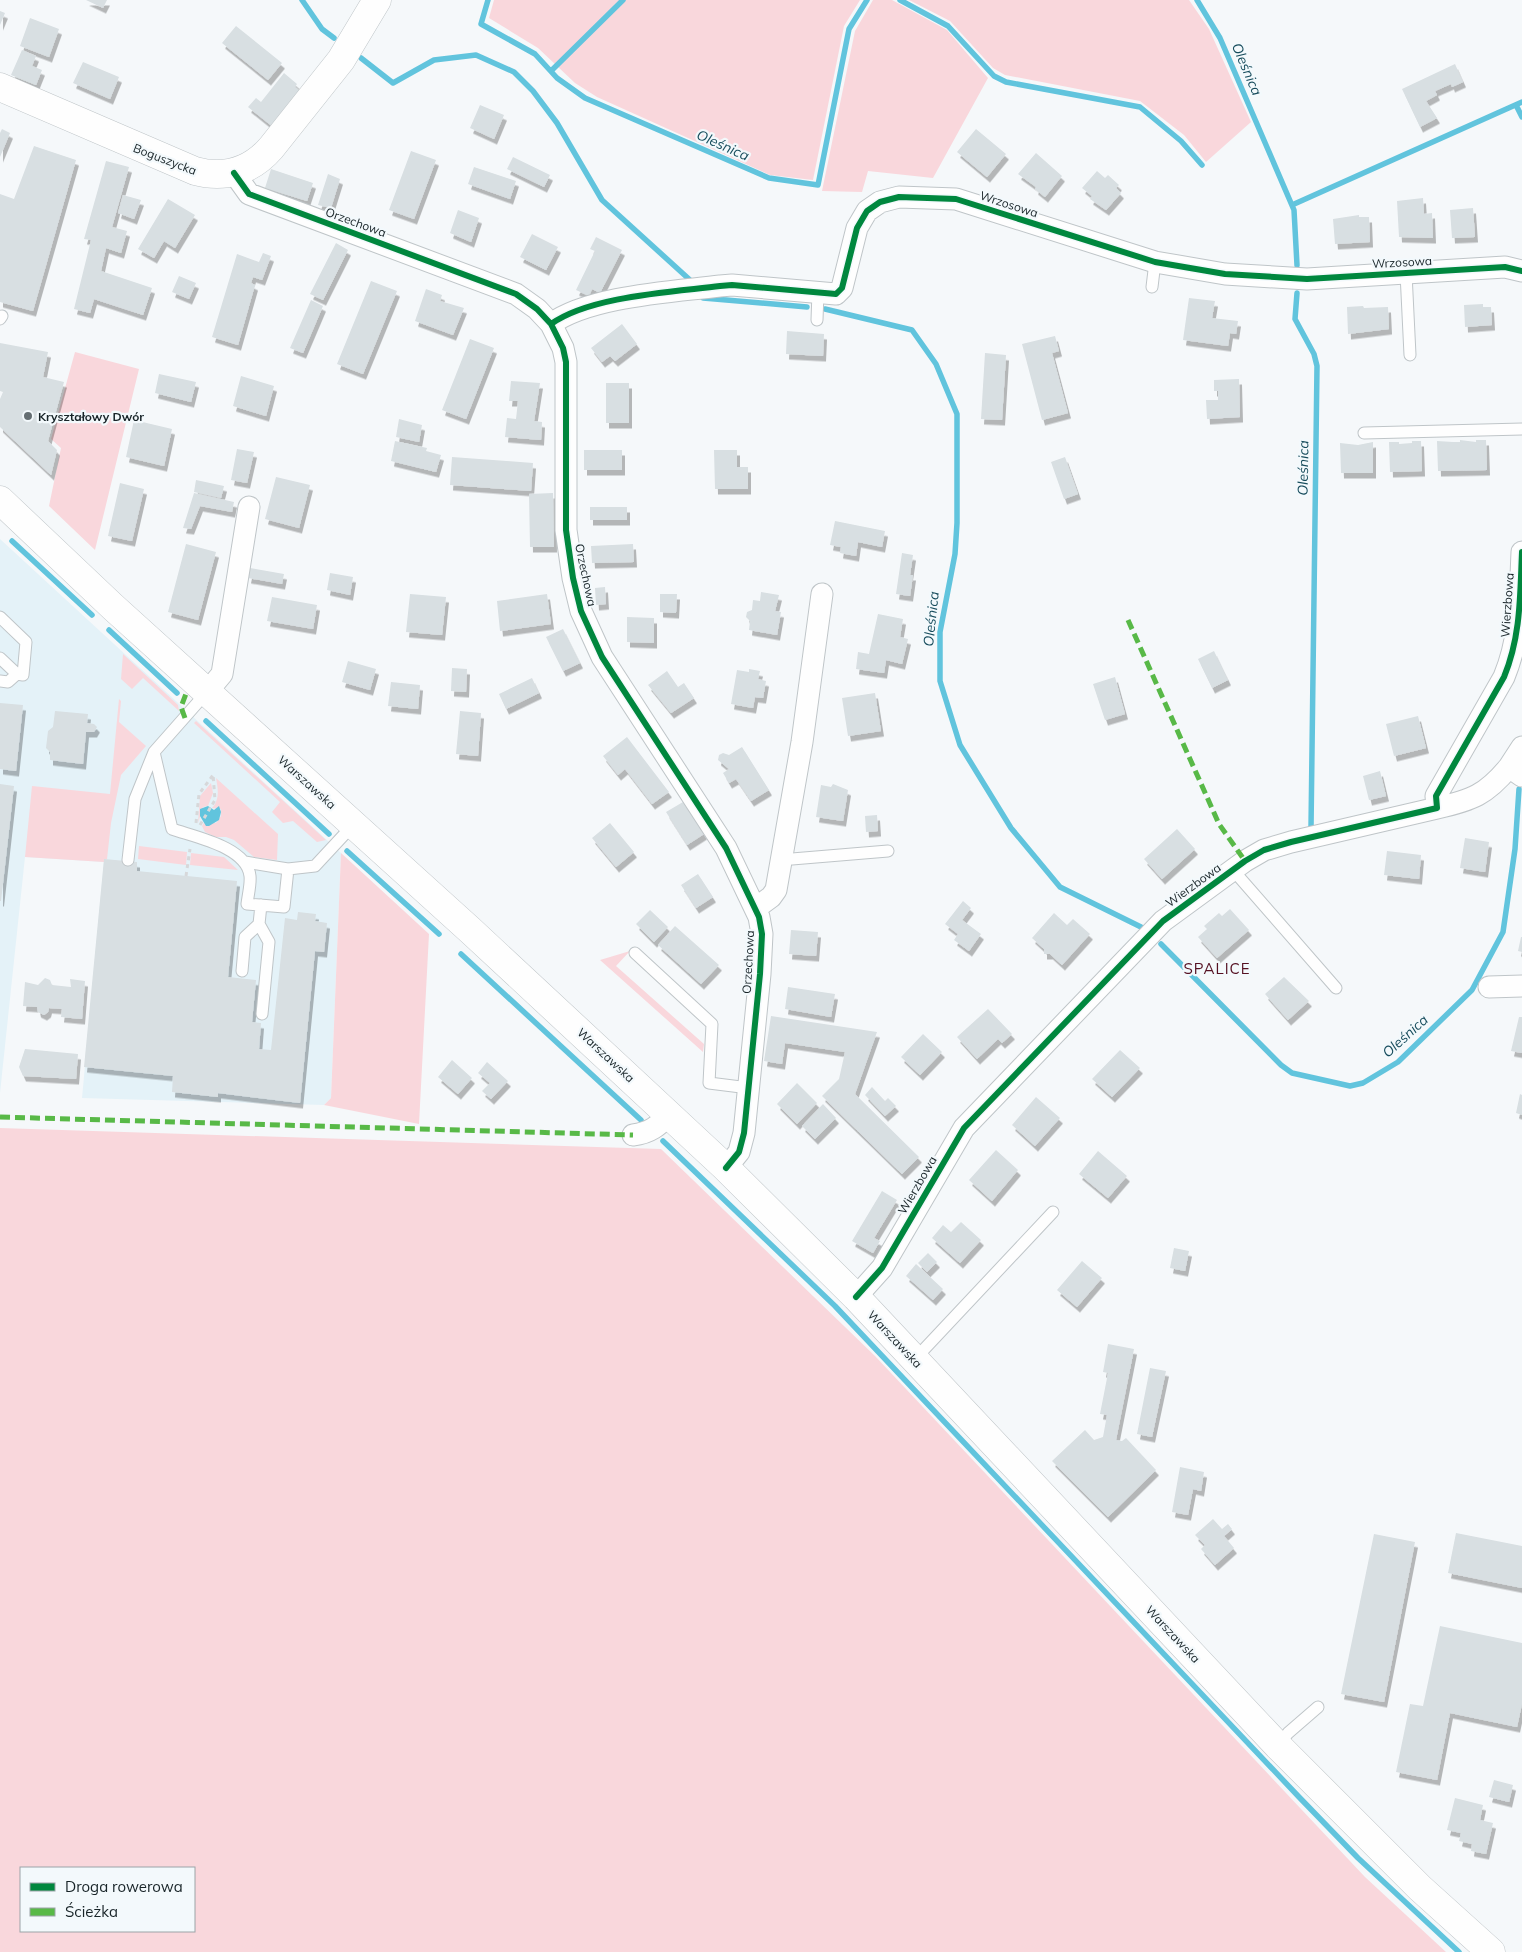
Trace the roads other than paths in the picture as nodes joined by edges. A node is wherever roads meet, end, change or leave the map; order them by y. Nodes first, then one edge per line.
1 (377, 0) edge
2 (0, 87) edge
3 (234, 173) junction
4 (1155, 262) junction
5 (1522, 271) edge
6 (1406, 273) junction
7 (1152, 287) dead end
8 (818, 292) junction
9 (817, 320) dead end
10 (551, 324) junction
11 (1410, 355) dead end
12 (1522, 429) edge
13 (1364, 433) dead end
14 (0, 500) edge
15 (249, 507) dead end
16 (1522, 552) edge
17 (822, 594) dead end
18 (1, 620) edge
19 (0, 658) edge
20 (17, 674) junction
21 (0, 681) edge
22 (207, 692) junction
23 (1522, 747) edge
24 (154, 752) junction
25 (1516, 771) edge
26 (1437, 808) junction
27 (354, 824) junction
28 (888, 851) dead end
29 (781, 858) junction
30 (128, 860) dead end
31 (245, 862) junction
32 (288, 869) junction
33 (1233, 870) junction
34 (262, 905) junction
35 (756, 908) junction
36 (259, 924) junction
37 (635, 953) dead end
38 (242, 971) dead end
39 (1522, 986) edge
40 (1489, 987) dead end
41 (1336, 988) dead end
42 (262, 1014) dead end
43 (749, 1088) junction
44 (670, 1114) junction
45 (633, 1135) dead end
46 (726, 1168) junction
47 (1053, 1212) dead end
48 (856, 1297) junction
49 (914, 1360) junction
50 (1318, 1707) dead end
51 (1278, 1746) junction
52 (1491, 1952) edge

1 - 3 main road, Boguszycka
2 - 3 main road, Boguszycka
3 - 10 street, Orzechowa
4 - 6 street, Wrzosowa
4 - 7 lane
4 - 8 street, Wrzosowa
5 - 6 street, Wrzosowa
6 - 11 lane
8 - 9 lane
8 - 10 street, Wrzosowa
10 - 35 street, Orzechowa
12 - 13 lane
14 - 22 main road, Warszawska
15 - 22 street
16 - 26 street, Wierzbowa
17 - 29 street
18 - 20 lane
19 - 20 lane
20 - 21 lane
22 - 24 lane
22 - 27 main road, Warszawska
23 - 25 street
24 - 30 lane
24 - 31 lane
25 - 26 street
26 - 33 street, Wierzbowa
27 - 32 lane
27 - 44 main road, Warszawska
28 - 29 lane
29 - 35 street
31 - 32 lane
31 - 34 lane
32 - 34 lane
33 - 41 lane
33 - 48 street, Wierzbowa
34 - 36 lane
35 - 43 street, Orzechowa
36 - 38 lane
36 - 42 lane
37 - 43 lane
39 - 40 street
43 - 46 street, Orzechowa
44 - 45 street
44 - 46 main road, Warszawska
46 - 48 main road, Warszawska
47 - 49 lane
48 - 49 main road, Warszawska
49 - 51 main road, Warszawska
50 - 51 lane
51 - 52 main road, Warszawska

